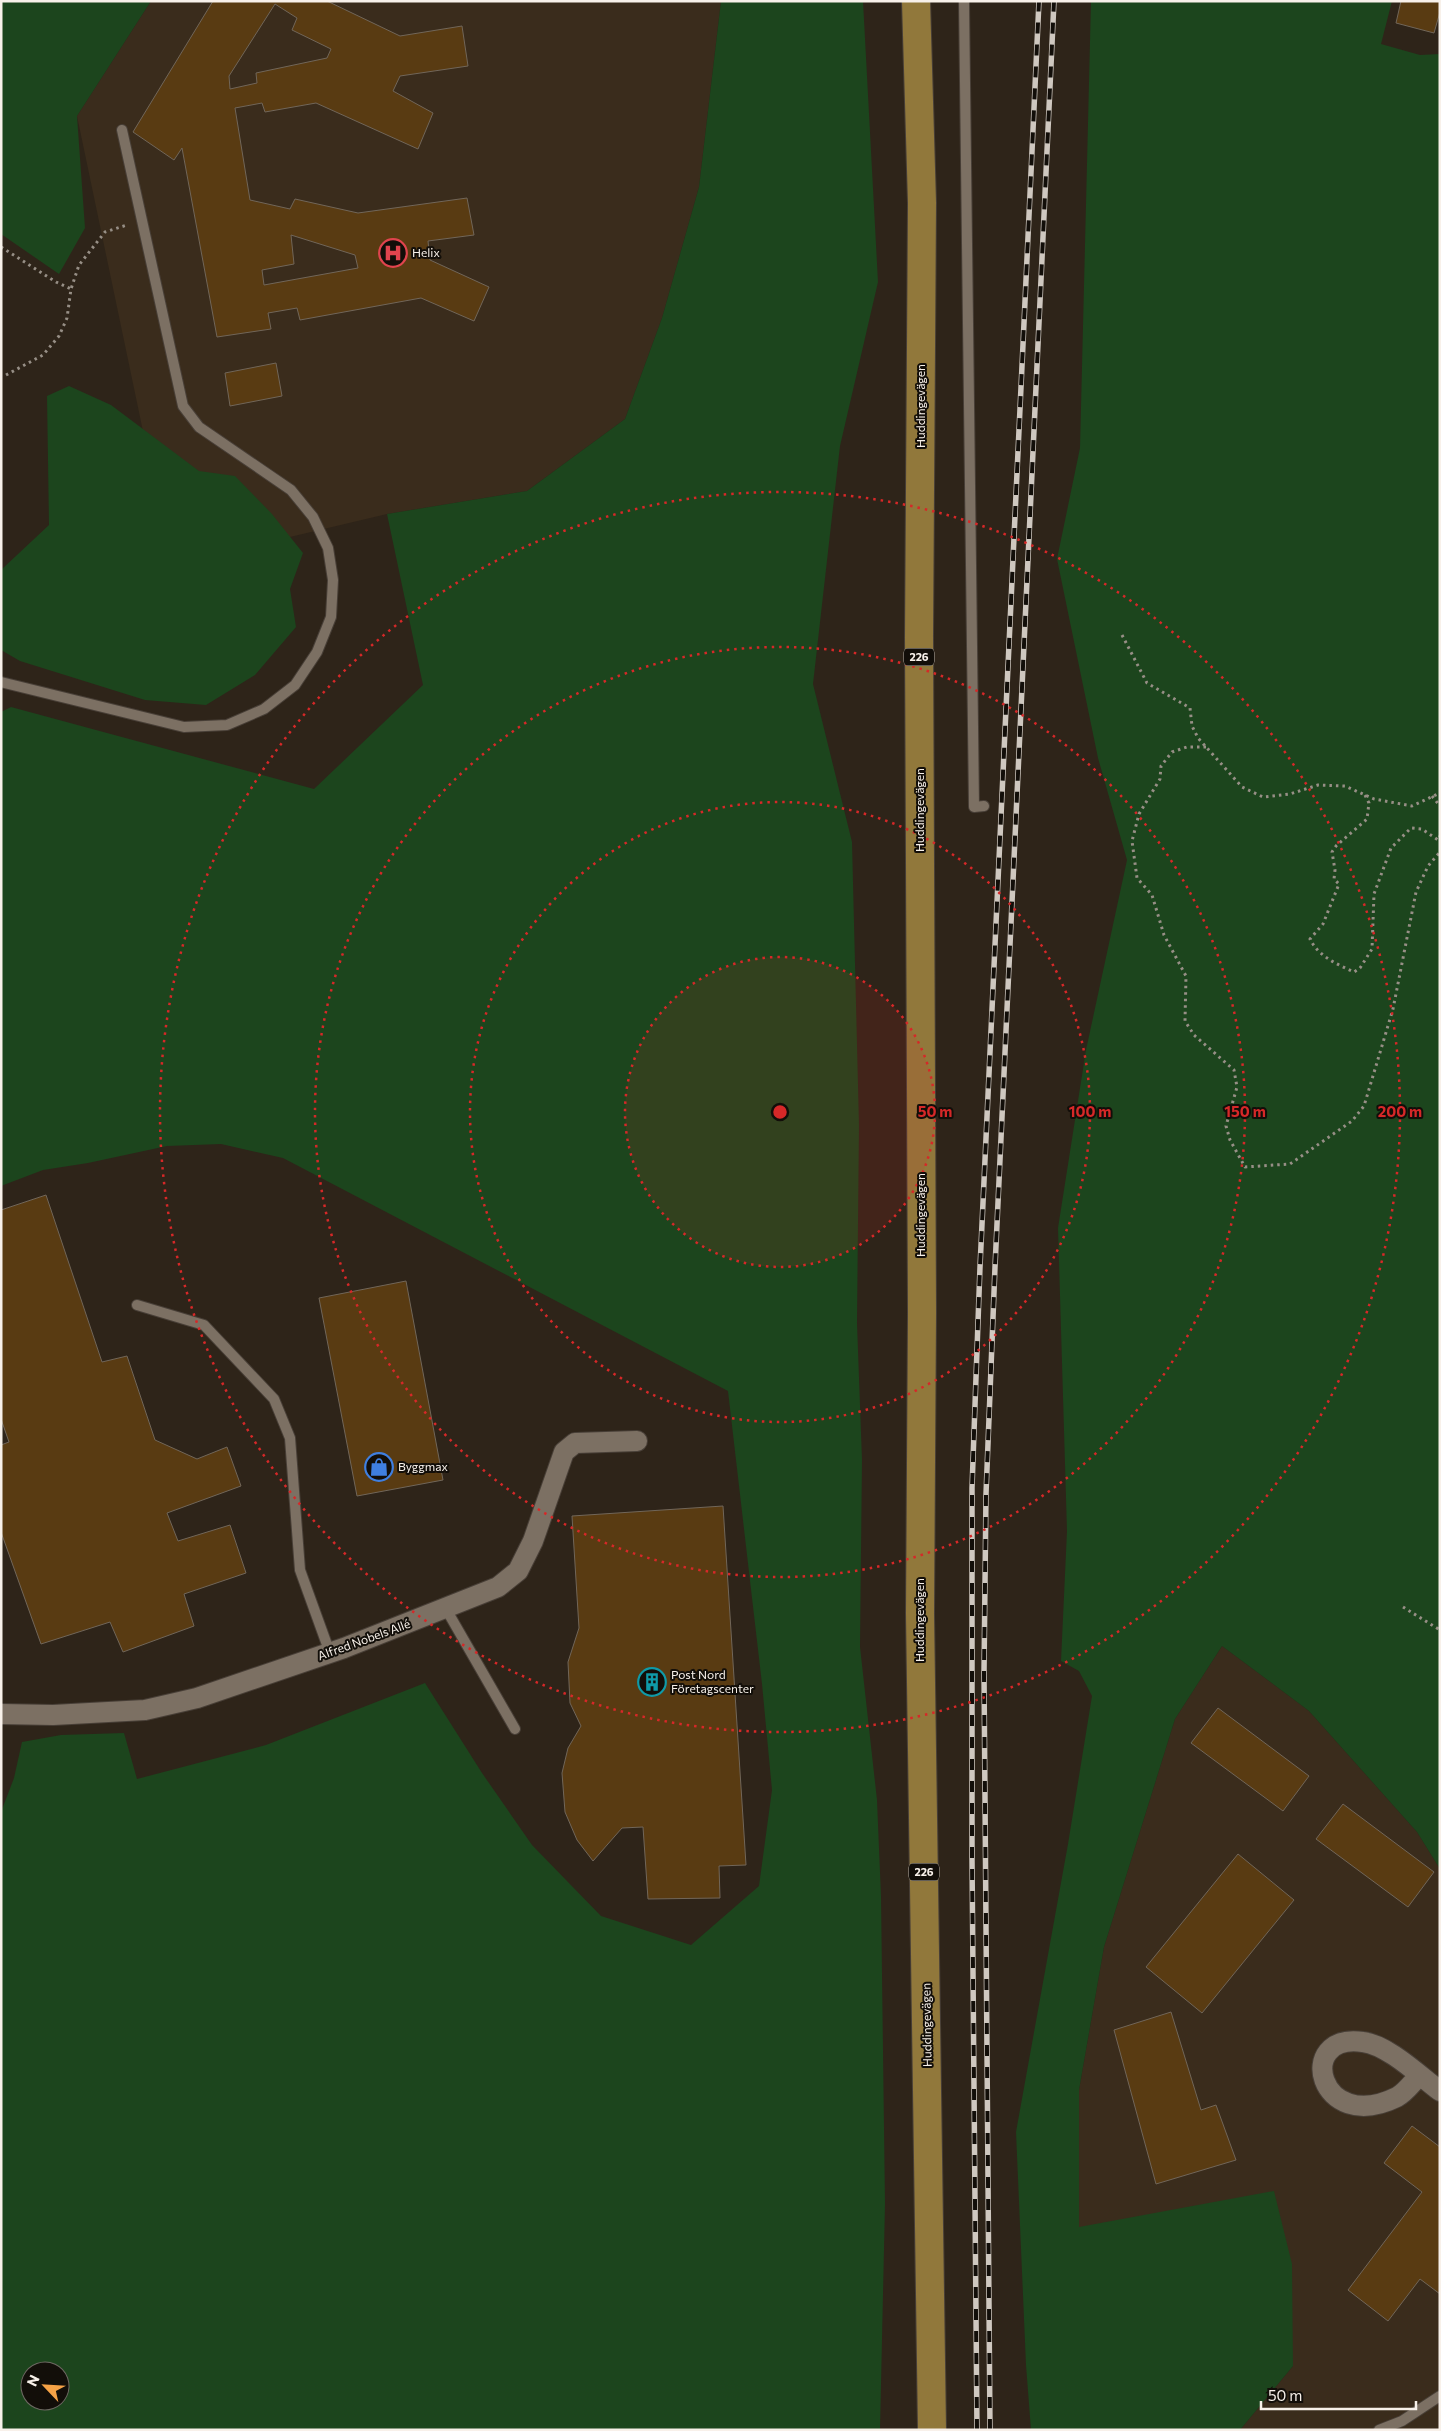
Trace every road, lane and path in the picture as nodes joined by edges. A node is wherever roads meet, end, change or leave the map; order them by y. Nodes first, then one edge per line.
1 (916, 1) edge
2 (964, 1) edge
3 (122, 130) dead end
4 (143, 220) junction
5 (1, 247) edge
6 (71, 289) junction
7 (6, 375) dead end
8 (1122, 635) dead end
9 (1, 682) edge
10 (1206, 747) junction
11 (1440, 793) edge
12 (1365, 795) junction
13 (1432, 796) junction
14 (984, 806) dead end
15 (1440, 806) edge
16 (1440, 836) edge
17 (1440, 852) edge
18 (137, 1305) dead end
19 (637, 1441) dead end
20 (1403, 1606) dead end
21 (446, 1609) junction
22 (1440, 1630) edge
23 (330, 1653) junction
24 (1, 1714) edge
25 (515, 1729) dead end
26 (1419, 2076) dead end
27 (1440, 2092) edge
28 (1440, 2396) edge
29 (1404, 2425) edge
30 (932, 2430) edge
31 (1379, 2430) edge

1 - 30 main road, Huddingevägen / 226
2 - 14 lane
3 - 4 lane
4 - 6 path
4 - 9 lane
5 - 6 path
6 - 7 path
8 - 10 path
10 - 12 path
10 - 17 path
11 - 13 path
12 - 13 path
12 - 16 path
13 - 15 path
18 - 23 lane
19 - 21 street, Alfred Nobels Allé
20 - 22 path
21 - 23 street, Alfred Nobels Allé
21 - 25 lane
23 - 24 street, Alfred Nobels Allé
26 - 27 street
28 - 29 lane
29 - 31 lane

